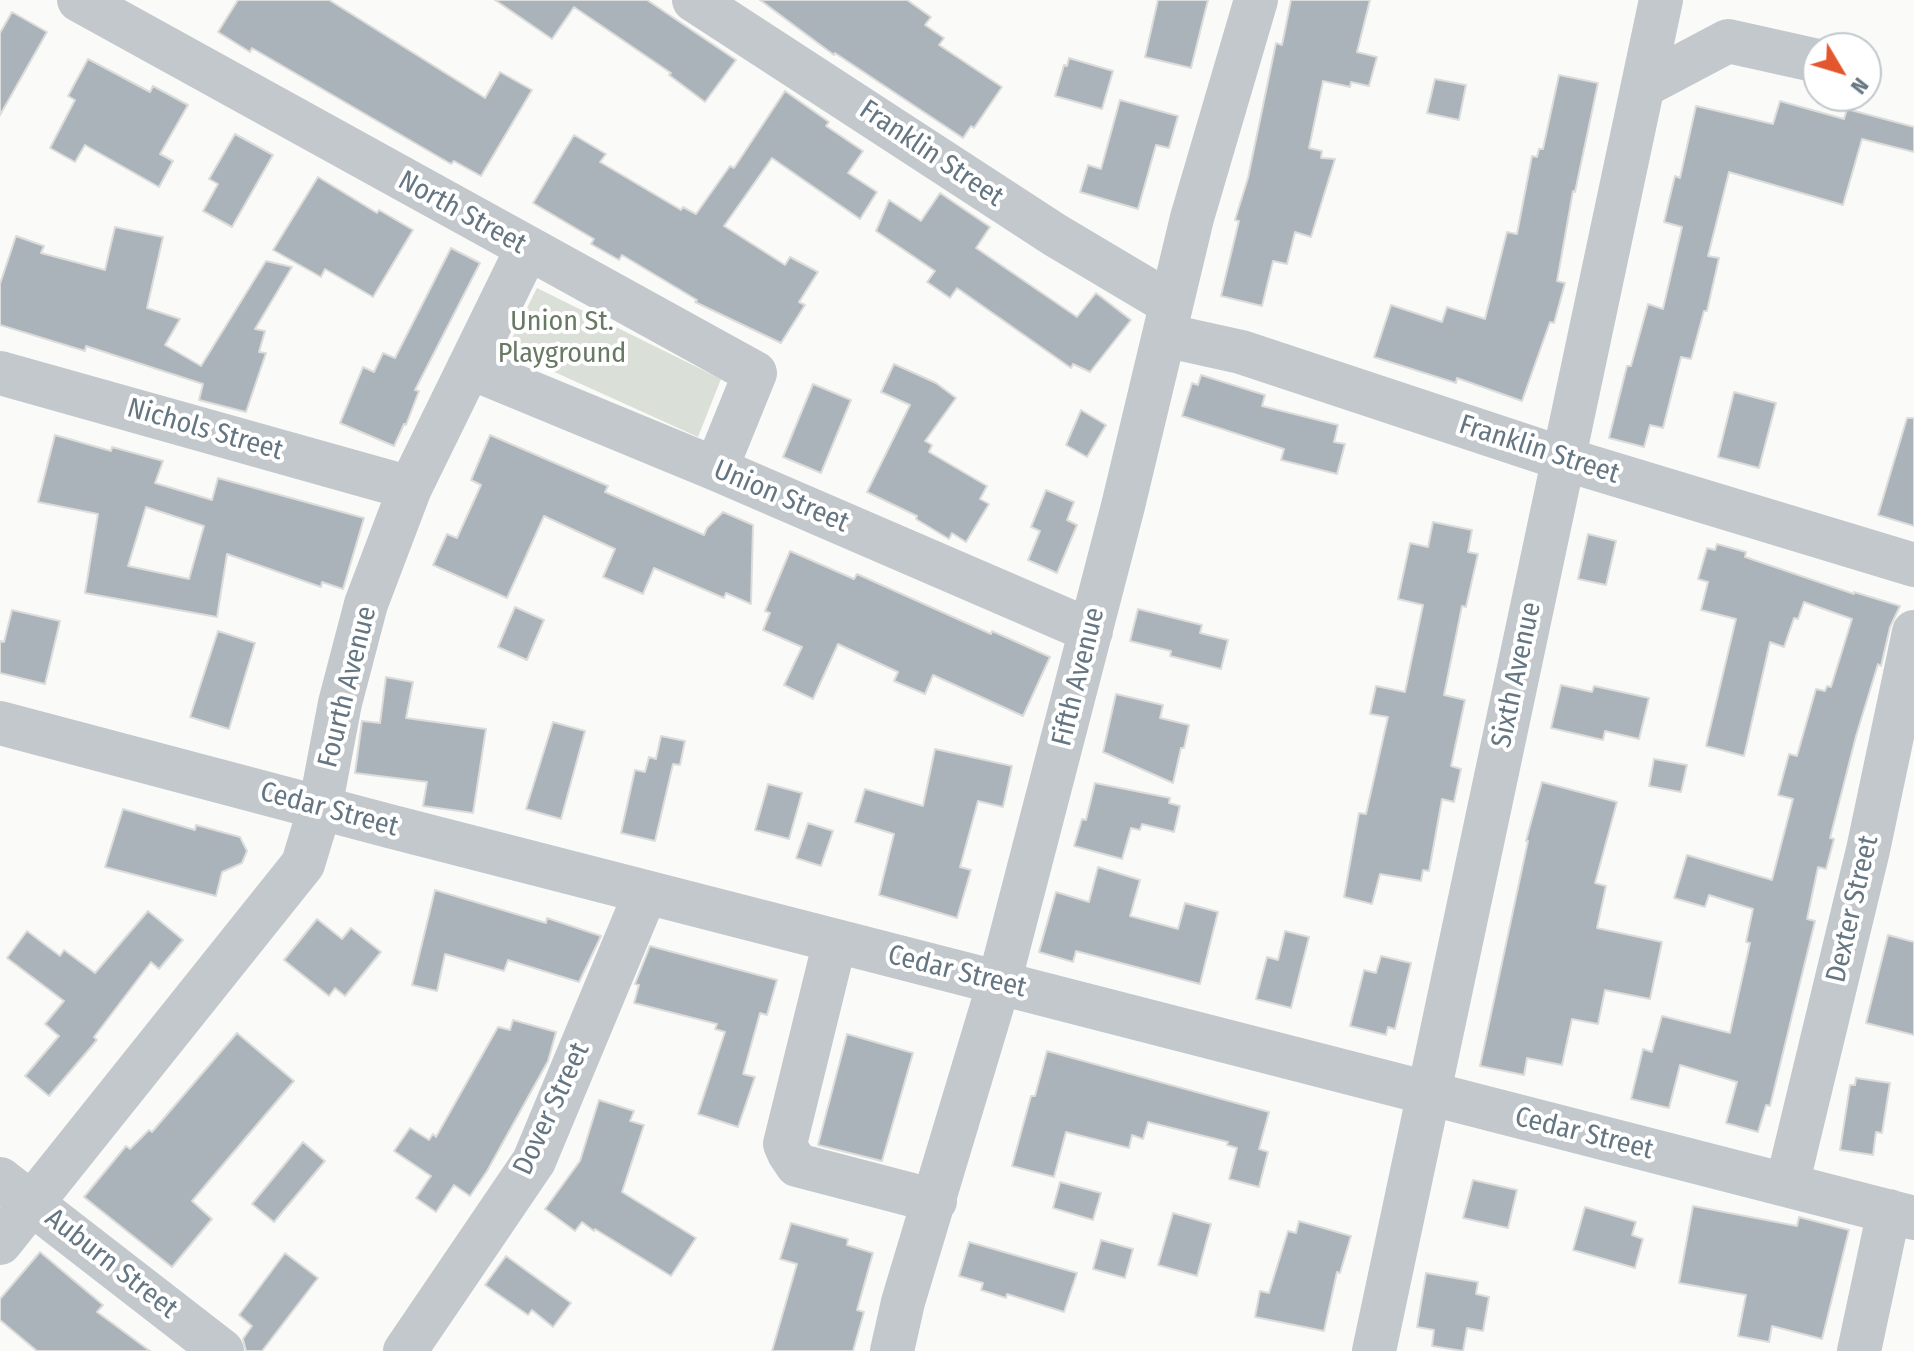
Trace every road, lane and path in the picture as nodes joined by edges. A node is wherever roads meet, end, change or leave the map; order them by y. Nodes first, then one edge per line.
1 (79, 0) edge
2 (694, 0) edge
3 (1256, 0) edge
4 (1661, 0) edge
5 (147, 16) edge
6 (1802, 57) edge
7 (1643, 86) junction
8 (527, 249) junction
9 (1168, 319) junction
10 (469, 367) junction
11 (0, 373) edge
12 (1564, 459) junction
13 (716, 469) junction
14 (410, 488) junction
15 (1914, 565) edge
16 (1091, 631) junction
17 (1914, 632) edge
18 (0, 723) edge
19 (320, 808) junction
20 (646, 892) junction
21 (835, 941) junction
22 (999, 983) junction
23 (1427, 1094) junction
24 (1787, 1185) junction
25 (16, 1191) edge
26 (935, 1201) junction
27 (1901, 1214) edge
28 (0, 1243) edge
29 (222, 1351) edge
30 (405, 1351) edge
31 (892, 1351) edge
32 (1374, 1351) edge
33 (1859, 1351) edge

1 - 5 street, North Street
2 - 9 street, Franklin Street
3 - 9 street, Fifth Avenue
4 - 7 street, Sixth Avenue
5 - 8 street, North Street
6 - 7 street
7 - 12 street, Sixth Avenue
8 - 10 street, Fourth Avenue
8 - 13 street, North Street
9 - 12 street, Franklin Street
9 - 16 street, Fifth Avenue
10 - 13 street, Union Street
10 - 14 street, Fourth Avenue
11 - 14 street, Nichols Street
12 - 15 street, Franklin Street
12 - 23 street, Sixth Avenue
13 - 16 street, Union Street
14 - 19 street, Fourth Avenue
16 - 22 street, Fifth Avenue
17 - 24 street, Dexter Street
18 - 19 street, Cedar Street
19 - 20 street, Cedar Street
19 - 25 street, Fourth Avenue
20 - 21 street, Cedar Street
20 - 30 street, Dover Street
21 - 22 street, Cedar Street
21 - 26 street
22 - 23 street, Cedar Street
22 - 26 street, Fifth Avenue
23 - 24 street, Cedar Street
23 - 32 street, Sixth Avenue
24 - 27 street, Cedar Street
25 - 28 street, Fourth Avenue
25 - 29 street, Auburn Street
26 - 31 street, Fifth Avenue
27 - 33 street

